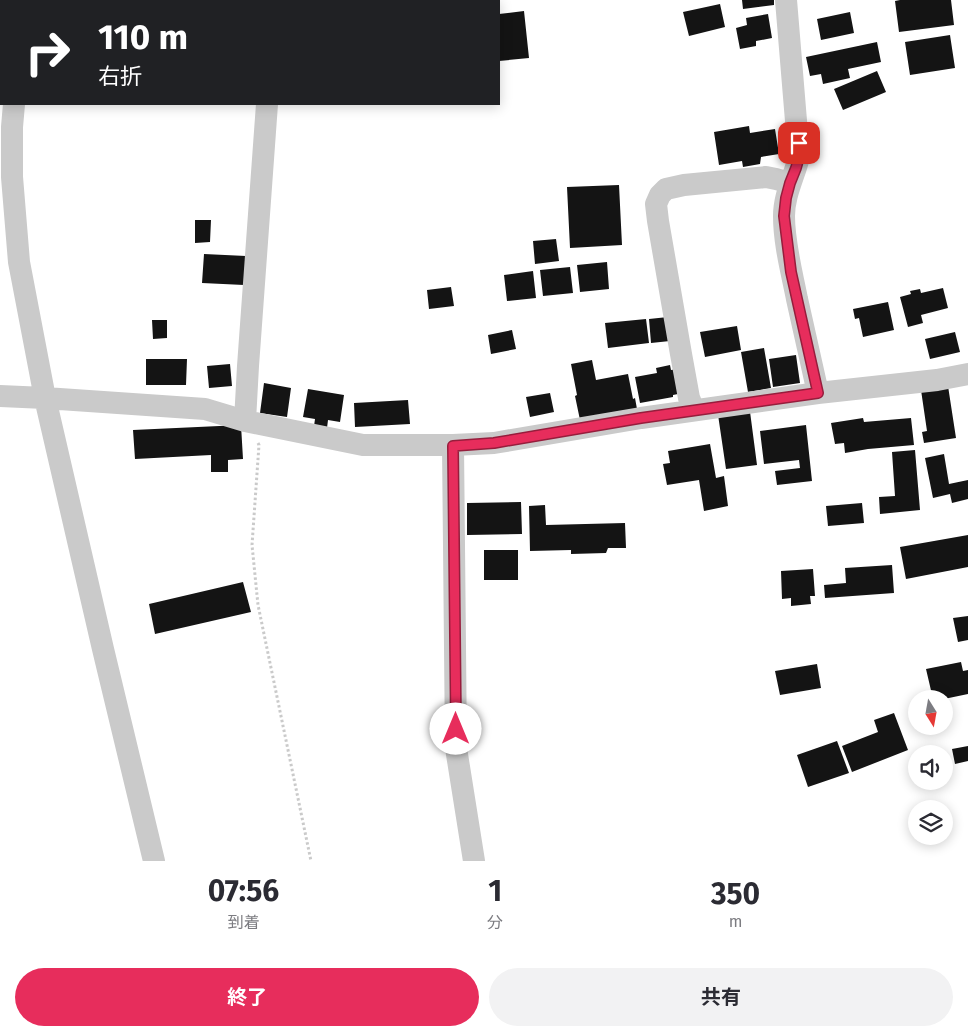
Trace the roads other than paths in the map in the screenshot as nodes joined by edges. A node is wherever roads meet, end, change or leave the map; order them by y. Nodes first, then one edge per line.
1 (786, 0) edge
2 (14, 105) edge
3 (267, 105) edge
4 (790, 183) junction
5 (968, 374) edge
6 (818, 393) junction
7 (0, 396) edge
8 (45, 398) junction
9 (694, 410) junction
10 (245, 421) junction
11 (453, 446) junction
12 (154, 861) edge
13 (474, 861) edge

1 - 4 street
2 - 8 street
3 - 10 street
4 - 6 street
4 - 9 street
5 - 6 street
6 - 9 street
7 - 8 street
8 - 10 street
8 - 12 street
9 - 11 street
10 - 11 street
11 - 13 street

